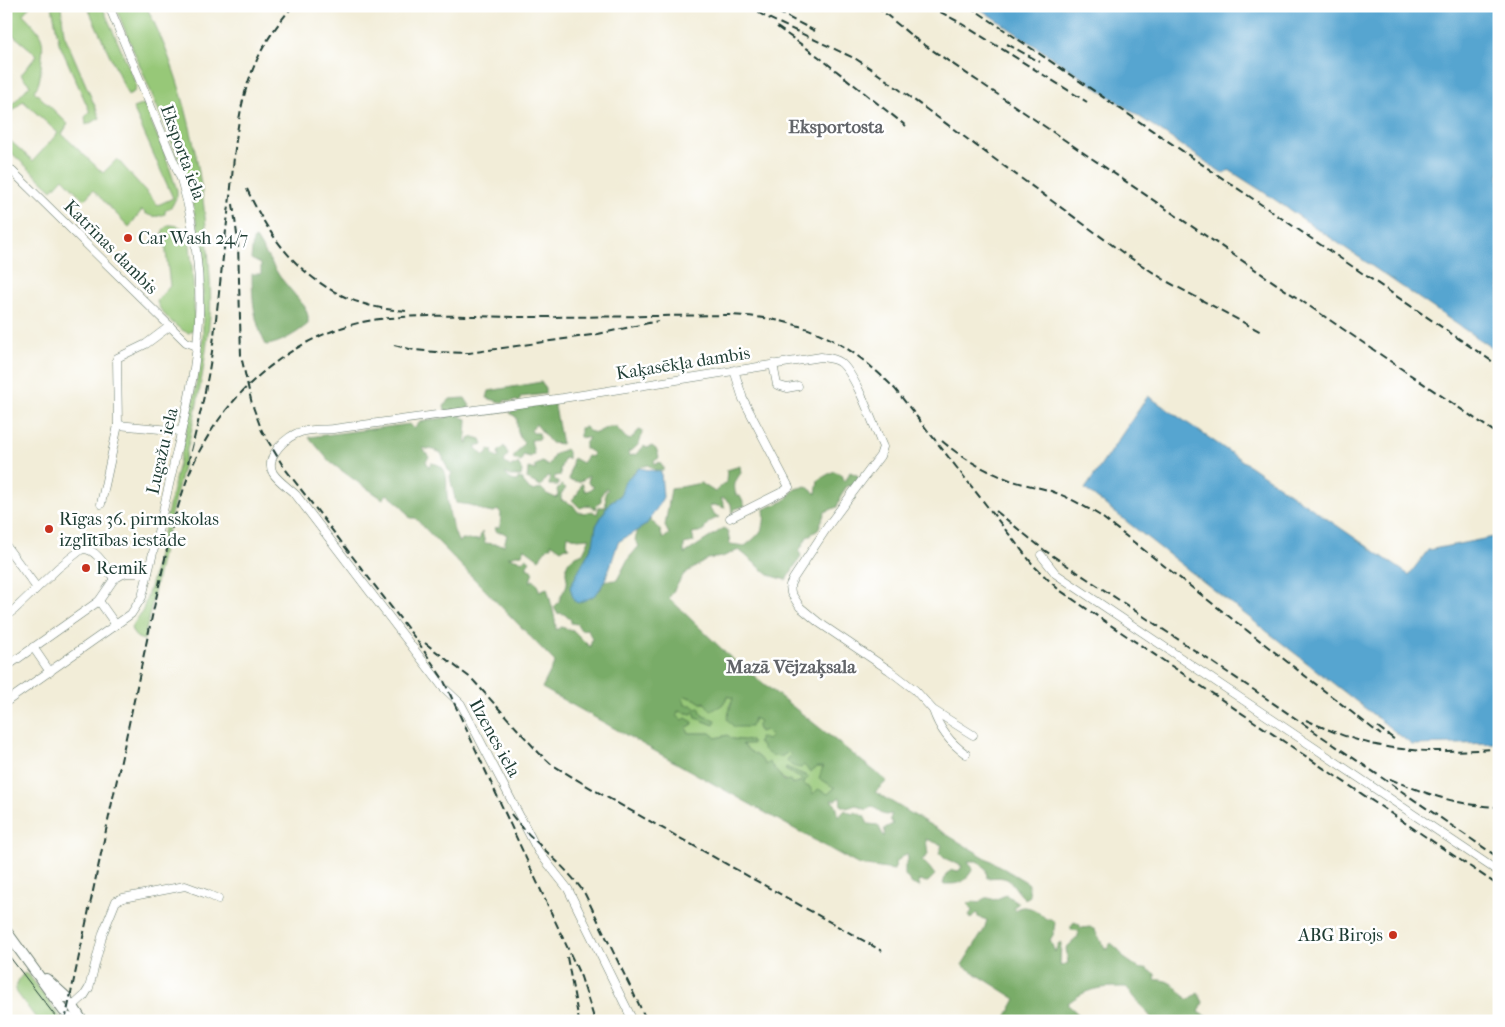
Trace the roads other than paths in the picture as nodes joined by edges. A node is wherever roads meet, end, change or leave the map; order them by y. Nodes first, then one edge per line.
1 (109, 6) edge
2 (6, 164) edge
3 (170, 326) junction
4 (197, 346) junction
5 (773, 364) junction
6 (734, 370) junction
7 (798, 386) dead end
8 (118, 425) junction
9 (182, 431) junction
10 (273, 472) joint
11 (101, 504) dead end
12 (730, 518) dead end
13 (6, 546) edge
14 (1041, 555) dead end
15 (148, 573) junction
16 (114, 579) junction
17 (37, 588) junction
18 (99, 601) junction
19 (6, 616) edge
20 (116, 624) junction
21 (40, 631) dead end
22 (45, 639) junction
23 (33, 648) junction
24 (6, 668) edge
25 (50, 672) junction
26 (6, 702) edge
27 (933, 710) junction
28 (973, 735) dead end
29 (966, 754) dead end
30 (1499, 872) edge
31 (218, 900) dead end
32 (6, 931) edge
33 (69, 1010) edge
34 (82, 1021) edge
35 (633, 1021) edge

1 - 4 street, Eksporta iela
2 - 3 street, Katrīnas dambis
3 - 4 street, Katrīnas dambis
3 - 8 street
4 - 9 street, Lugažu iela
5 - 6 street, Kaķasēkļa dambis
5 - 7 street
5 - 27 street, Kaķasēkļa dambis
6 - 10 street, Kaķasēkļa dambis
6 - 12 street
8 - 9 street
8 - 11 street
9 - 15 street, Lugažu iela
10 - 35 street, Ilzenes iela
13 - 17 street
14 - 30 street
15 - 16 street
15 - 20 street, Lugažu iela
16 - 17 street
16 - 18 street
17 - 19 street
18 - 20 street
18 - 22 street
20 - 25 street, Lugažu iela
21 - 22 street
22 - 23 street
23 - 24 street
23 - 25 street
25 - 26 street, Lugažu iela
27 - 28 street
27 - 29 street
31 - 33 street
32 - 33 main road
33 - 34 main road

